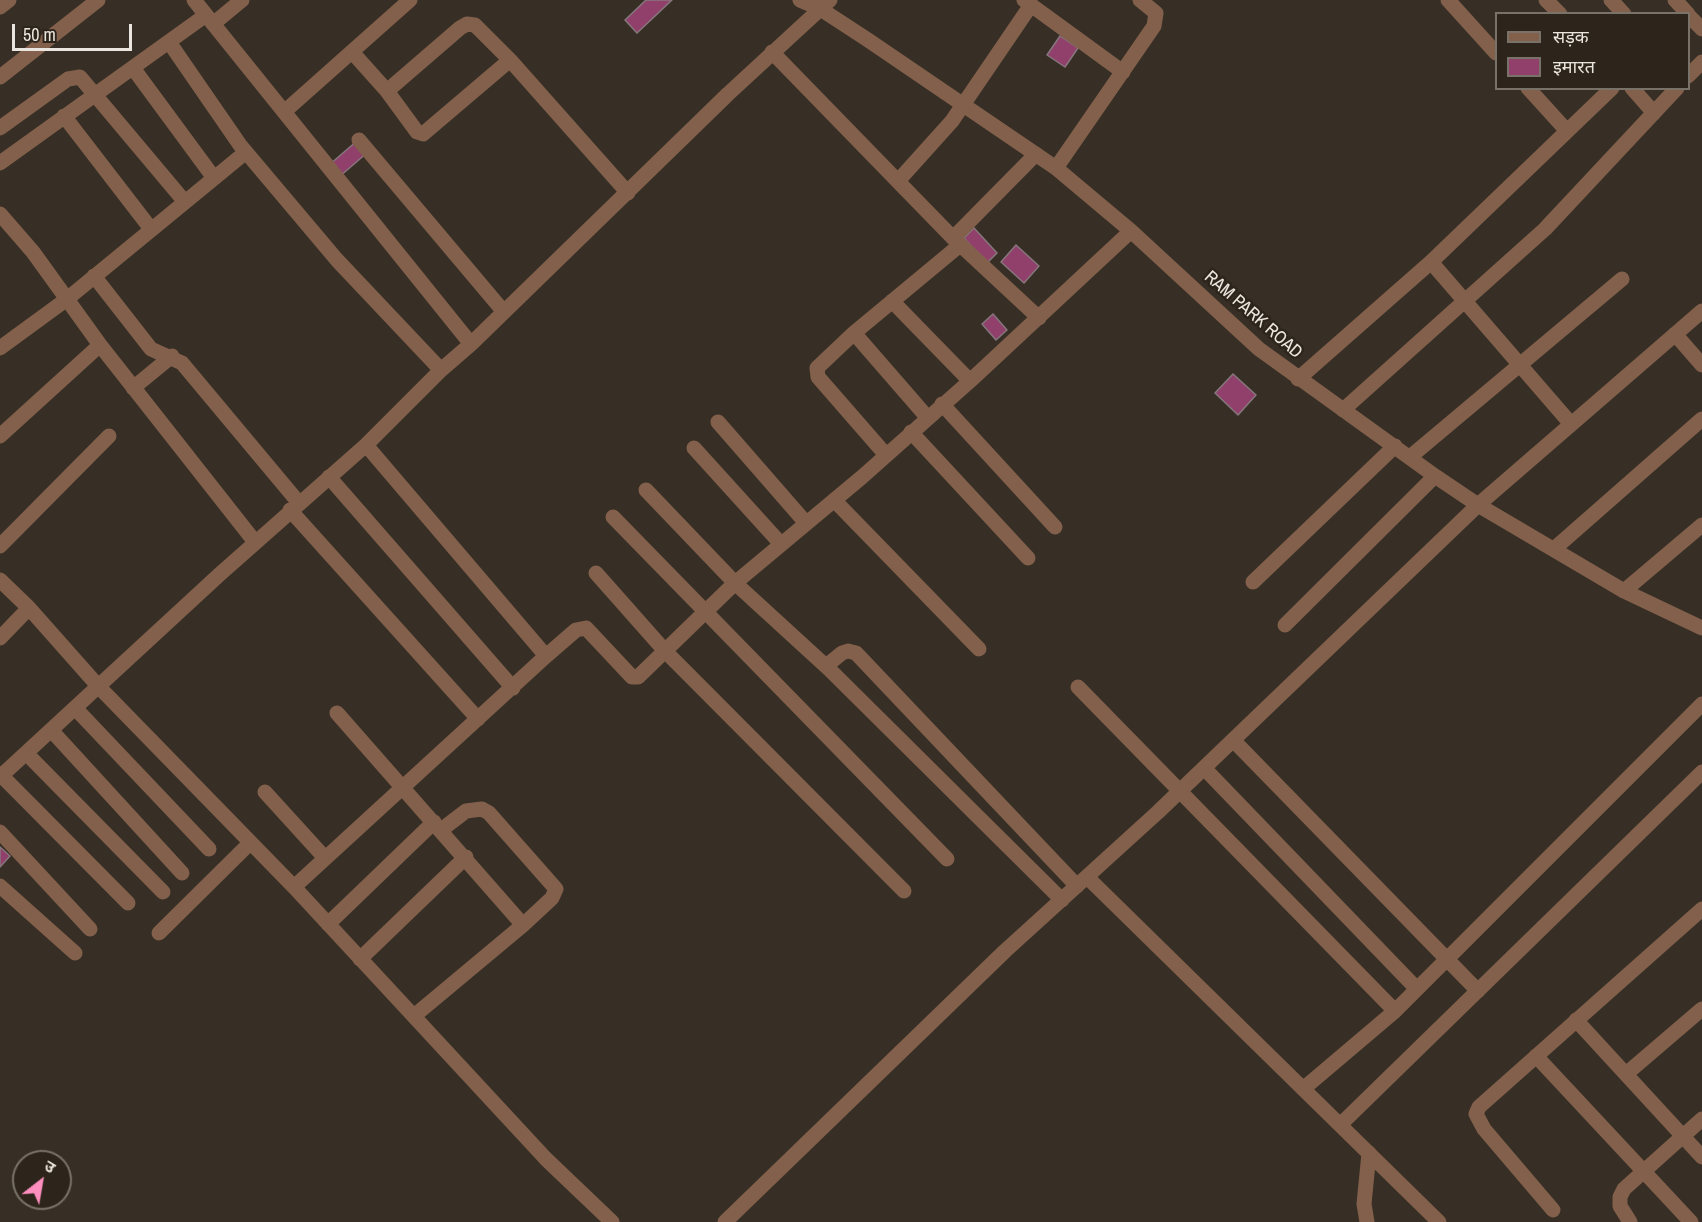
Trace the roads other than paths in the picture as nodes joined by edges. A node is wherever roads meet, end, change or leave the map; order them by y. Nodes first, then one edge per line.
1 (9, 0) edge
2 (98, 0) edge
3 (194, 0) edge
4 (242, 0) edge
5 (410, 0) edge
6 (800, 0) edge
7 (1140, 0) edge
8 (1448, 0) edge
9 (1546, 0) edge
10 (1611, 0) edge
11 (1675, 0) edge
12 (1028, 2) edge
13 (824, 4) edge
14 (0, 7) edge
15 (1558, 12) edge
16 (1622, 12) edge
17 (1686, 12) edge
18 (1690, 16) edge
19 (209, 20) junction
20 (1702, 29) edge
21 (169, 42) junction
22 (1495, 51) edge
23 (772, 52) junction
24 (353, 53) junction
25 (510, 60) junction
26 (1702, 62) edge
27 (133, 68) junction
28 (1123, 72) junction
29 (1690, 75) edge
30 (0, 77) edge
31 (1530, 90) edge
32 (1609, 90) edge
33 (1634, 90) edge
34 (1675, 90) edge
35 (387, 91) junction
36 (96, 94) junction
37 (963, 104) junction
38 (284, 112) junction
39 (1654, 113) junction
40 (64, 116) junction
41 (0, 128) edge
42 (1567, 131) junction
43 (359, 140) dead end
44 (246, 152) junction
45 (1036, 154) junction
46 (0, 163) edge
47 (1056, 168) junction
48 (214, 178) junction
49 (898, 181) junction
50 (628, 193) junction
51 (185, 202) junction
52 (0, 214) edge
53 (152, 230) junction
54 (1131, 231) junction
55 (956, 241) junction
56 (1431, 262) junction
57 (94, 276) junction
58 (1622, 279) dead end
59 (67, 299) junction
60 (892, 301) junction
61 (1466, 303) junction
62 (1702, 311) edge
63 (504, 312) junction
64 (1039, 318) junction
65 (854, 333) junction
66 (1675, 334) junction
67 (471, 344) junction
68 (100, 345) junction
69 (0, 348) edge
70 (171, 356) junction
71 (1520, 365) junction
72 (1702, 365) edge
73 (441, 370) junction
74 (1298, 379) junction
75 (970, 381) junction
76 (133, 388) junction
77 (942, 404) junction
78 (1343, 410) junction
79 (927, 417) junction
80 (1702, 419) edge
81 (718, 422) dead end
82 (1571, 424) junction
83 (911, 432) junction
84 (0, 436) edge
85 (109, 436) dead end
86 (366, 445) junction
87 (1395, 446) junction
88 (694, 448) dead end
89 (886, 455) junction
90 (1410, 457) junction
91 (1436, 476) junction
92 (329, 477) junction
93 (646, 490) dead end
94 (834, 500) junction
95 (1478, 505) junction
96 (295, 507) junction
97 (613, 517) dead end
98 (806, 523) junction
99 (1702, 525) edge
100 (1055, 527) dead end
101 (255, 542) junction
102 (781, 544) junction
103 (0, 546) edge
104 (1554, 549) junction
105 (1029, 558) dead end
106 (596, 573) dead end
107 (0, 580) edge
108 (1253, 582) dead end
109 (735, 583) junction
110 (1624, 591) junction
111 (29, 608) junction
112 (705, 612) junction
113 (1285, 625) dead end
114 (1702, 628) edge
115 (0, 638) edge
116 (979, 649) dead end
117 (665, 651) junction
118 (546, 656) junction
119 (826, 666) junction
120 (99, 687) junction
121 (1078, 687) dead end
122 (513, 688) junction
123 (1702, 704) edge
124 (75, 708) junction
125 (337, 713) dead end
126 (478, 719) junction
127 (51, 730) junction
128 (1233, 740) junction
129 (26, 753) junction
130 (1204, 768) junction
131 (1702, 772) edge
132 (0, 776) edge
133 (402, 786) junction
134 (265, 792) dead end
135 (1178, 792) junction
136 (438, 826) junction
137 (0, 832) edge
138 (250, 843) junction
139 (209, 849) dead end
140 (466, 857) junction
141 (325, 858) junction
142 (947, 859) dead end
143 (182, 873) dead end
144 (1082, 881) junction
145 (0, 886) edge
146 (294, 887) junction
147 (904, 891) dead end
148 (163, 892) dead end
149 (1062, 900) junction
150 (128, 903) dead end
151 (1702, 909) edge
152 (328, 924) junction
153 (524, 926) junction
154 (90, 929) dead end
155 (159, 933) dead end
156 (75, 953) dead end
157 (1445, 958) junction
158 (360, 959) junction
159 (1416, 988) junction
160 (1478, 991) junction
161 (1702, 1009) edge
162 (1395, 1011) junction
163 (414, 1017) junction
164 (1576, 1020) junction
165 (1536, 1056) junction
166 (1626, 1074) junction
167 (1304, 1089) junction
168 (1702, 1119) edge
169 (1340, 1125) junction
170 (1682, 1135) junction
171 (1369, 1153) junction
172 (1702, 1157) edge
173 (1642, 1171) junction
174 (1554, 1210) dead end
175 (612, 1222) edge
176 (726, 1222) edge
177 (1367, 1222) edge
178 (1439, 1222) edge
179 (1630, 1222) edge
180 (1691, 1222) edge

1 - 14 street
2 - 30 street
3 - 19 street
4 - 19 street
5 - 24 street
6 - 13 street, RAM PARK ROAD
7 - 28 street
8 - 22 street
9 - 15 street
10 - 16 street
11 - 17 street
12 - 28 street
12 - 37 street
13 - 23 street
13 - 37 street, RAM PARK ROAD
18 - 20 street
19 - 21 street
19 - 38 street
21 - 27 street
21 - 44 street
23 - 49 street
23 - 50 street
24 - 35 street
24 - 38 street
25 - 35 street
25 - 35 street
25 - 50 street
26 - 29 street
27 - 36 street
27 - 48 street
28 - 47 street
31 - 42 street
32 - 42 street
33 - 39 street
34 - 39 street
36 - 40 street
36 - 41 street
36 - 51 street
37 - 45 street, RAM PARK ROAD
37 - 49 street
38 - 67 street
39 - 61 street
40 - 46 street
40 - 53 street
42 - 56 street
43 - 63 street
44 - 48 street
44 - 73 street
45 - 47 street, RAM PARK ROAD
45 - 55 street
47 - 54 street, RAM PARK ROAD
48 - 51 street
49 - 55 street
50 - 63 street
51 - 53 street
52 - 59 street
53 - 57 street
54 - 64 street
54 - 74 street, RAM PARK ROAD
55 - 60 street
55 - 64 street
56 - 61 street
56 - 74 street
57 - 59 street
57 - 70 street
58 - 71 street
59 - 68 street
59 - 69 street
60 - 65 street
60 - 75 street
61 - 71 street
61 - 78 street
62 - 66 street
63 - 67 street
64 - 75 street
65 - 79 street
65 - 89 street
66 - 72 street
66 - 82 street
67 - 73 street
68 - 76 street
68 - 84 street
70 - 76 street
70 - 96 street
71 - 82 street
71 - 90 street
73 - 86 street
74 - 78 street, RAM PARK ROAD
75 - 77 street
76 - 101 street
77 - 79 street
77 - 100 street
78 - 87 street, RAM PARK ROAD
79 - 83 street
80 - 104 street
81 - 98 street
82 - 95 street
83 - 89 street
83 - 105 street
85 - 103 street
86 - 92 street
86 - 118 street
87 - 90 street, RAM PARK ROAD
87 - 108 street
88 - 102 street
89 - 94 street
90 - 91 street, RAM PARK ROAD
91 - 95 street, RAM PARK ROAD
91 - 113 street
92 - 96 street
92 - 122 street
93 - 109 street
94 - 98 street
94 - 116 street
95 - 104 street, RAM PARK ROAD
95 - 128 street
96 - 101 street
96 - 126 street
97 - 112 street
98 - 102 street
99 - 110 street
101 - 120 street
102 - 109 street
104 - 110 street, RAM PARK ROAD
106 - 117 street
107 - 111 street
109 - 112 street
109 - 119 street
110 - 114 street, RAM PARK ROAD
111 - 115 street
111 - 120 street
112 - 117 street
112 - 142 street
117 - 118 street
117 - 147 street
118 - 122 street
119 - 144 street
119 - 149 street
120 - 124 street
120 - 138 street
121 - 135 street
122 - 126 street
123 - 157 street
124 - 127 street
124 - 139 street
125 - 133 street
126 - 133 street
127 - 129 street
127 - 143 street
128 - 130 street
128 - 157 street
129 - 132 street
129 - 148 street
130 - 135 street
130 - 159 street
131 - 160 street
132 - 150 street
133 - 136 street
133 - 141 street
134 - 141 street
135 - 144 street
135 - 162 street
136 - 140 street
136 - 152 street
136 - 153 street
137 - 154 street
138 - 146 street
138 - 155 street
140 - 153 street
140 - 158 street
141 - 146 street
144 - 149 street
144 - 167 street
145 - 156 street
146 - 152 street
149 - 176 street
151 - 164 street
152 - 158 street
153 - 163 street
157 - 159 street
157 - 160 street
158 - 163 street
159 - 162 street
160 - 169 street
161 - 166 street
162 - 167 street
163 - 175 street
164 - 165 street
164 - 166 street
165 - 173 street
165 - 174 street
166 - 170 street
167 - 169 street
168 - 170 street
169 - 171 street
170 - 172 street
170 - 173 street
171 - 177 street
171 - 178 street
173 - 179 street
173 - 180 street

